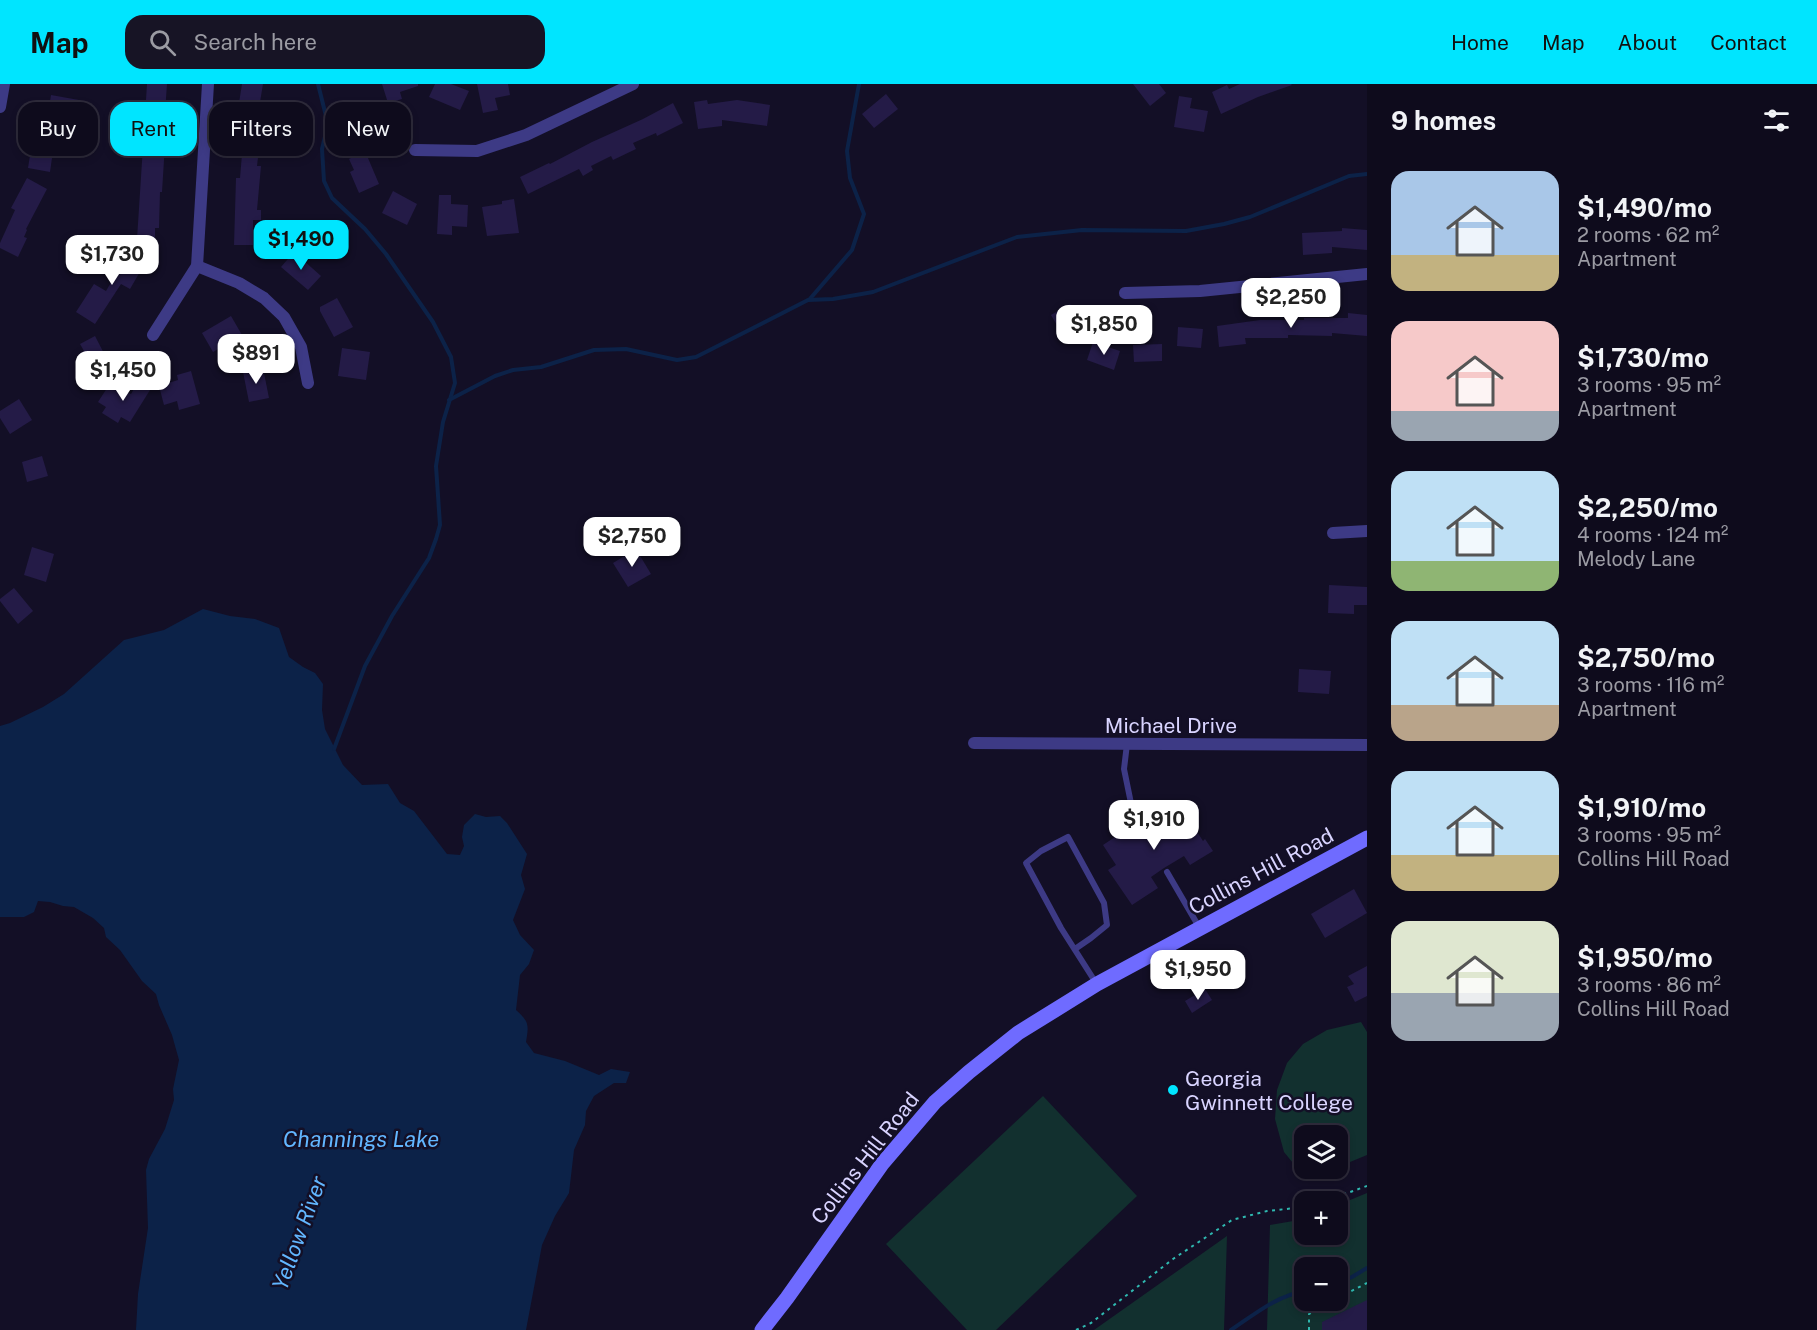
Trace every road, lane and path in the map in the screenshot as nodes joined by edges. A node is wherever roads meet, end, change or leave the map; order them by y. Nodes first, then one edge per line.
1 (4, 84) edge
2 (208, 84) edge
3 (633, 84) edge
4 (0, 107) edge
5 (415, 150) dead end
6 (197, 266) junction
7 (1367, 274) edge
8 (1125, 293) dead end
9 (153, 335) dead end
10 (308, 383) dead end
11 (1367, 531) edge
12 (1333, 533) dead end
13 (974, 743) dead end
14 (1127, 744) junction
15 (1367, 745) edge
16 (1133, 813) dead end
17 (1367, 838) edge
18 (1167, 873) dead end
19 (1200, 927) junction
20 (1075, 949) junction
21 (1096, 984) junction
22 (1367, 1186) edge
23 (1348, 1193) edge
24 (1294, 1208) edge
25 (1367, 1283) edge
26 (1348, 1293) edge
27 (1314, 1311) edge
28 (762, 1330) edge
29 (1076, 1330) edge
30 (1309, 1330) edge

1 - 4 street
2 - 6 street
3 - 5 street
6 - 9 street
6 - 10 street
7 - 8 street
11 - 12 street
13 - 14 street, Michael Drive
14 - 15 street, Michael Drive
14 - 16 lane
17 - 19 street, Collins Hill Road
18 - 19 lane
19 - 21 street, Collins Hill Road
20 - 20 lane
20 - 21 lane
21 - 28 street, Collins Hill Road
22 - 23 path
24 - 29 path
25 - 26 path
27 - 30 path

